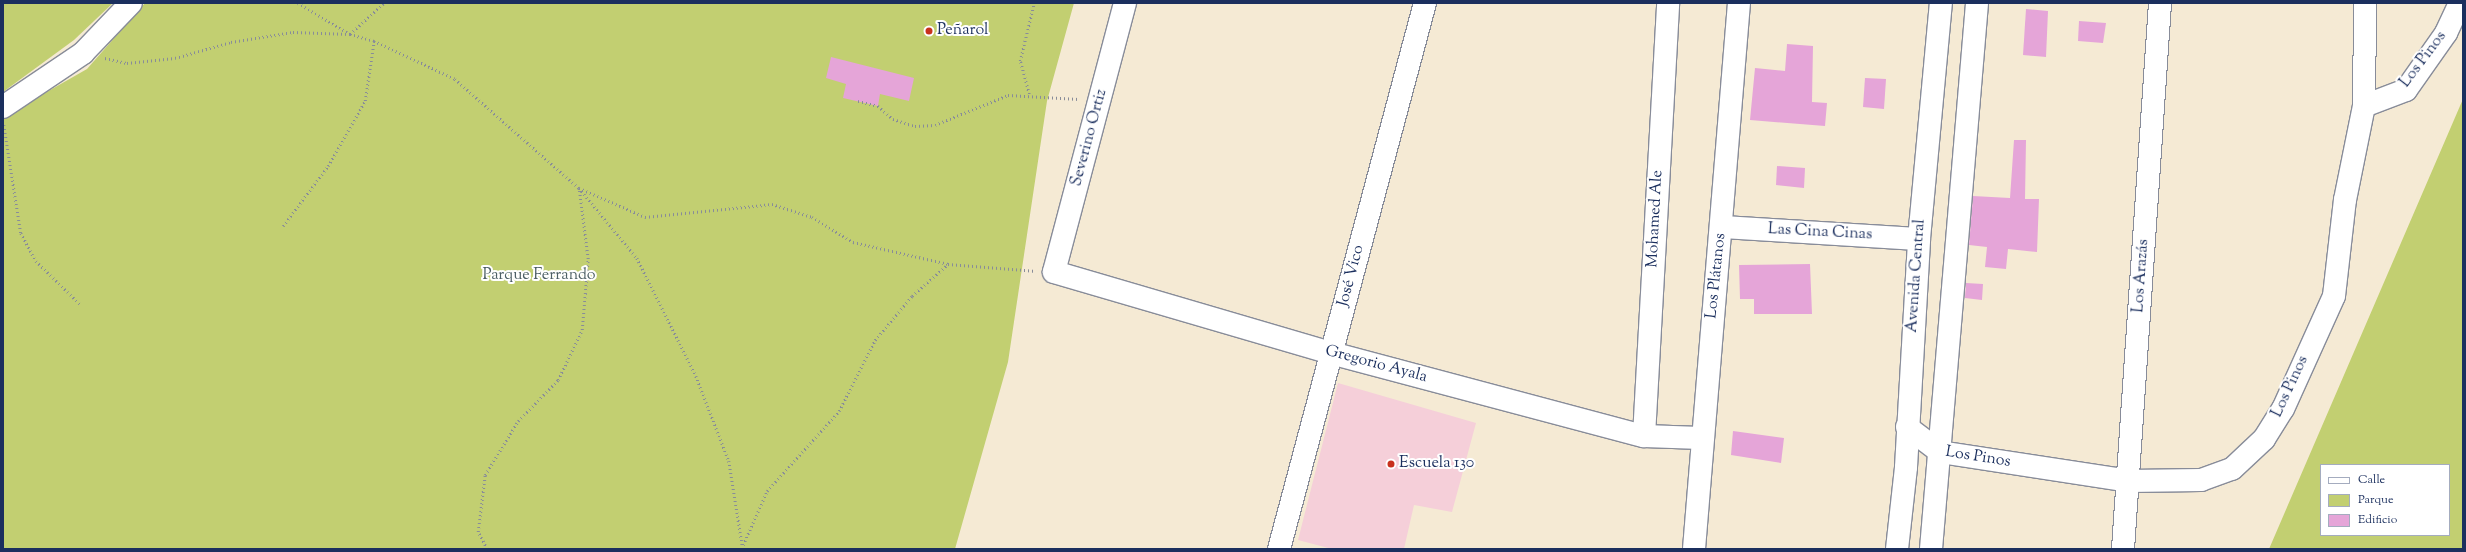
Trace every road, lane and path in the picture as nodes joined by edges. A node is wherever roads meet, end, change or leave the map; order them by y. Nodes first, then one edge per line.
1 (131, 3) edge
2 (298, 3) edge
3 (384, 3) edge
4 (1034, 3) edge
5 (1125, 3) edge
6 (1425, 3) edge
7 (1668, 3) edge
8 (1739, 3) edge
9 (1941, 3) edge
10 (1976, 3) edge
11 (2160, 3) edge
12 (2365, 3) edge
13 (2460, 3) edge
14 (350, 34) junction
15 (374, 41) junction
16 (83, 53) junction
17 (1029, 94) junction
18 (858, 101) dead end
19 (1099, 103) junction
20 (2364, 106) junction
21 (3, 107) edge
22 (3, 117) edge
23 (579, 188) junction
24 (283, 226) dead end
25 (1722, 228) junction
26 (1919, 239) junction
27 (948, 264) junction
28 (1054, 272) junction
29 (80, 304) dead end
30 (1331, 353) junction
31 (1907, 427) junction
32 (1644, 436) junction
33 (1701, 438) junction
34 (1940, 452) junction
35 (1906, 467) junction
36 (2129, 481) junction
37 (743, 547) edge
38 (487, 549) edge
39 (1279, 549) edge
40 (1694, 549) edge
41 (1897, 549) edge
42 (1931, 549) edge
43 (2123, 549) edge

1 - 16 street
2 - 14 path
3 - 14 path
4 - 17 path
5 - 19 street, Severino Ortiz
6 - 30 street, José Vico
7 - 32 street, Mohamed Ale
8 - 25 street, Los Plátanos
9 - 26 street, Avenida Central
10 - 34 street
11 - 36 street, Los Arazás
12 - 20 street
13 - 20 street, Los Pinos
14 - 15 path
14 - 16 path
15 - 23 path
15 - 24 path
16 - 21 street
17 - 18 path
17 - 19 path
19 - 28 street, Severino Ortiz
20 - 36 street, Los Pinos
22 - 29 path
23 - 27 path
23 - 37 path
23 - 38 path
25 - 26 street, Las Cina Cinas
25 - 33 street, Los Plátanos
26 - 31 street, Avenida Central
27 - 28 path
27 - 37 path
28 - 30 street, Gregorio Ayala
30 - 32 street, Gregorio Ayala
30 - 39 street, José Vico
31 - 34 street, Los Pinos
31 - 35 street, Avenida Central
32 - 33 street, Gregorio Ayala
33 - 40 street, Los Plátanos
34 - 35 street
34 - 36 street, Los Pinos
34 - 42 street
35 - 41 street, Avenida Central
36 - 43 street, Los Arazás

